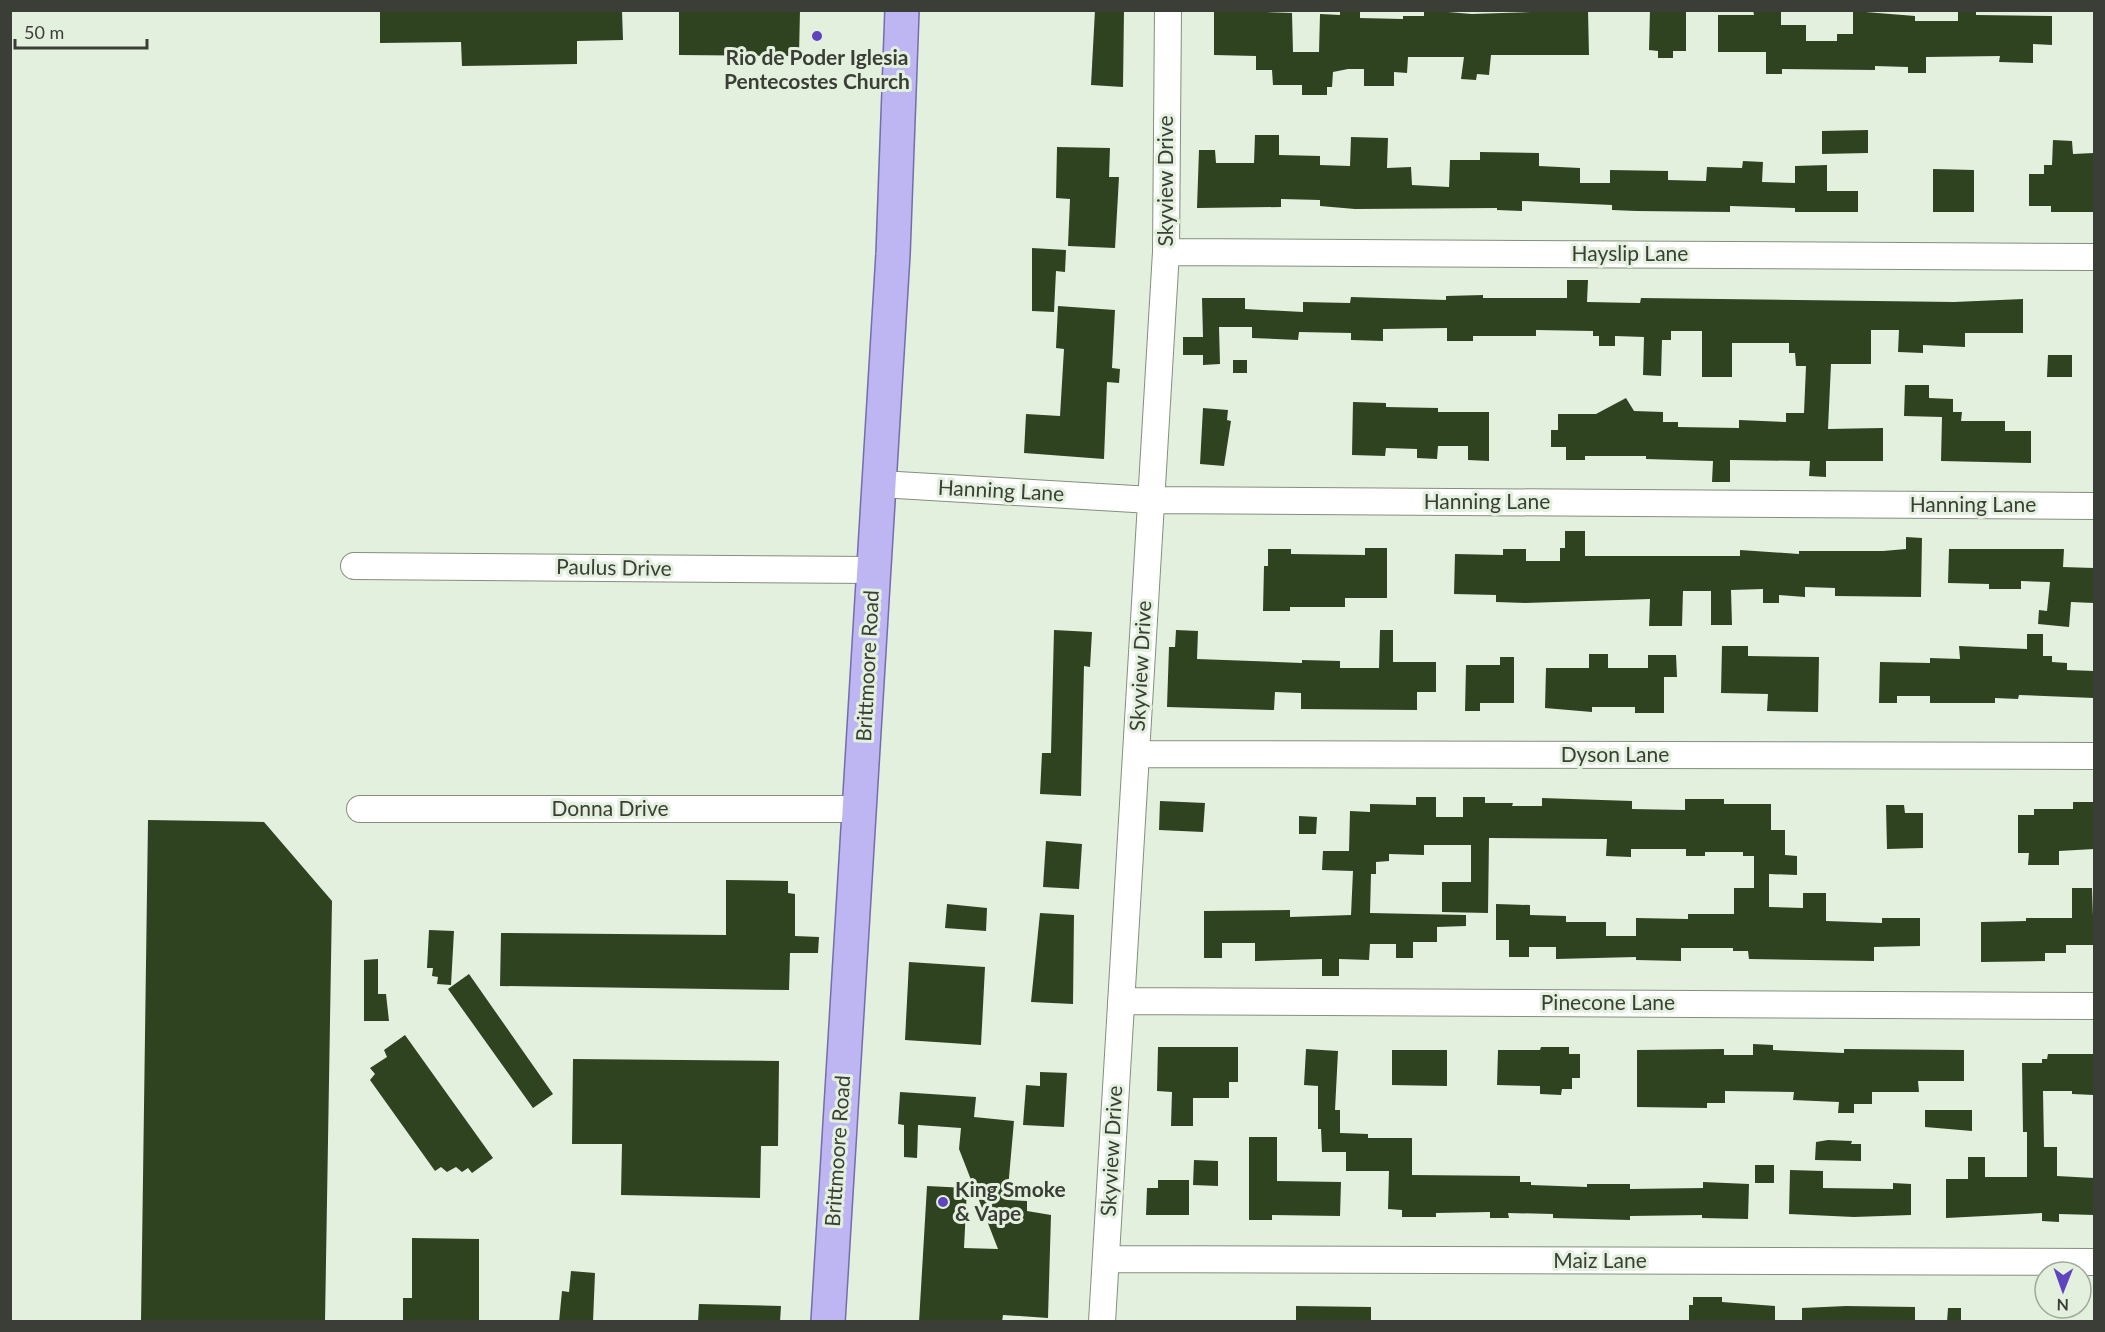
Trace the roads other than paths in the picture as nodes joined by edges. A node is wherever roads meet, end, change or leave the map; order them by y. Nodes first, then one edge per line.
1 (902, 10) edge
2 (1168, 10) edge
3 (1166, 252) junction
4 (2094, 256) edge
5 (880, 484) junction
6 (1151, 500) junction
7 (2094, 506) edge
8 (354, 566) dead end
9 (874, 570) junction
10 (1136, 754) junction
11 (2094, 756) edge
12 (360, 809) dead end
13 (860, 809) junction
14 (1121, 1001) junction
15 (2094, 1006) edge
16 (1106, 1259) junction
17 (2094, 1262) edge
18 (828, 1322) edge
19 (1102, 1322) edge

1 - 5 main road, Brittmoore Road
2 - 3 street, Skyview Drive
3 - 4 street, Hayslip Lane
3 - 6 street, Skyview Drive
5 - 6 street, Hanning Lane
5 - 9 main road, Brittmoore Road
6 - 7 street, Hanning Lane
6 - 10 street, Skyview Drive
8 - 9 street, Paulus Drive
9 - 13 main road, Brittmoore Road
10 - 11 street, Dyson Lane
10 - 14 street, Skyview Drive
12 - 13 street, Donna Drive
13 - 18 main road, Brittmoore Road
14 - 15 street, Pinecone Lane
14 - 16 street, Skyview Drive
16 - 17 street, Maiz Lane
16 - 19 street, Skyview Drive

